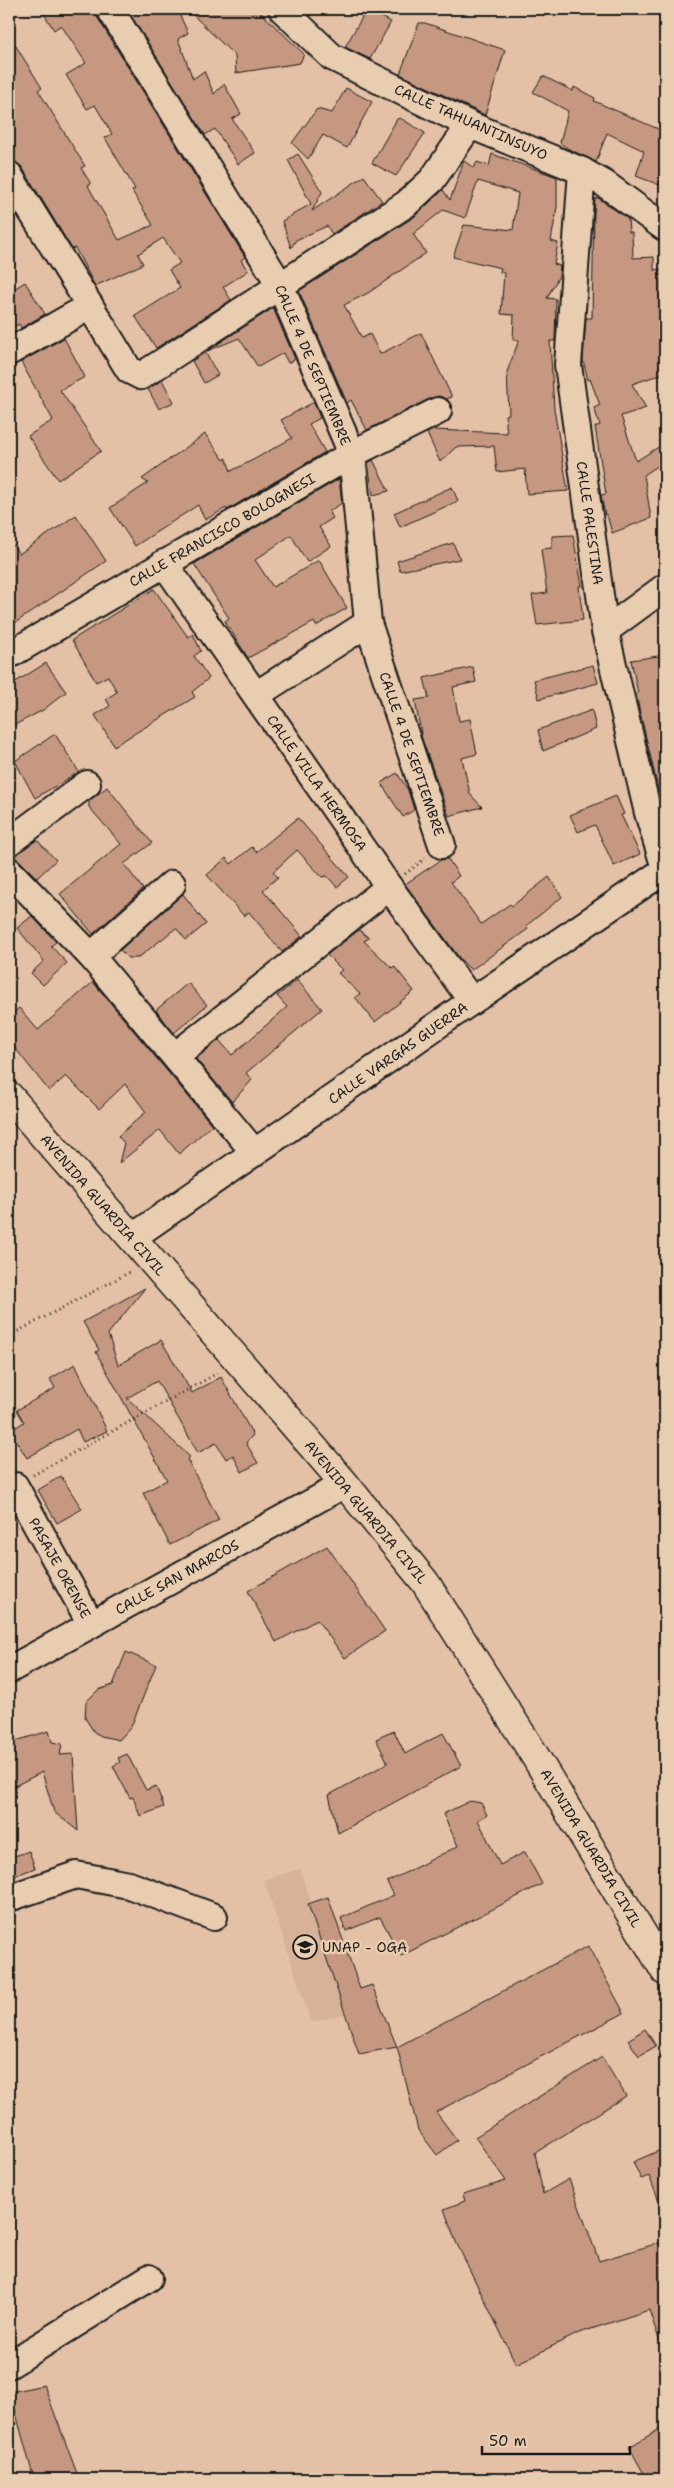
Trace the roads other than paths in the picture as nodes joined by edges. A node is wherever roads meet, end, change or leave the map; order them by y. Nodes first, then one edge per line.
1 (110, 9) edge
2 (282, 9) edge
3 (470, 125) junction
4 (582, 171) junction
5 (9, 175) edge
6 (665, 228) edge
7 (280, 285) junction
8 (90, 306) junction
9 (9, 352) edge
10 (438, 411) dead end
11 (352, 454) junction
12 (164, 563) junction
13 (665, 587) edge
14 (368, 623) junction
15 (605, 631) junction
16 (9, 655) edge
17 (256, 695) junction
18 (86, 784) dead end
19 (9, 842) edge
20 (442, 845) road end
21 (665, 869) edge
22 (9, 871) edge
23 (172, 884) dead end
24 (389, 887) junction
25 (91, 956) junction
26 (472, 1001) junction
27 (175, 1056) junction
28 (9, 1096) edge
29 (255, 1153) junction
30 (133, 1238) junction
31 (345, 1484) junction
32 (14, 1486) road end
33 (91, 1624) junction
34 (9, 1670) edge
35 (9, 1898) edge
36 (214, 1917) dead end
37 (665, 1971) edge
38 (149, 2278) dead end
39 (9, 2365) edge

1 - 7 street, CALLE 4 DE SEPTIEMBRE
2 - 3 street, CALLE TAHUANTINSUYO
3 - 4 street, CALLE TAHUANTINSUYO
3 - 7 street
4 - 6 street, CALLE TAHUANTINSUYO
4 - 15 street, CALLE PALESTINA
5 - 8 street
7 - 8 street
7 - 11 street, CALLE 4 DE SEPTIEMBRE
8 - 9 street
10 - 11 street, CALLE FRANCISCO BOLOGNESI
11 - 12 street, CALLE FRANCISCO BOLOGNESI
11 - 14 street, CALLE 4 DE SEPTIEMBRE
12 - 16 street, CALLE FRANCISCO BOLOGNESI
12 - 17 street, CALLE VILLA HERMOSA
13 - 15 street
14 - 17 street
14 - 20 street, CALLE 4 DE SEPTIEMBRE
15 - 21 street, CALLE PALESTINA
17 - 24 street, CALLE VILLA HERMOSA
18 - 19 street
21 - 26 street, CALLE VARGAS GUERRA
22 - 25 street
23 - 25 street
24 - 26 street, CALLE VILLA HERMOSA
24 - 27 street
25 - 27 street
26 - 29 street, CALLE VARGAS GUERRA
27 - 29 street
28 - 30 main road, AVENIDA GUARDIA CIVIL
29 - 30 street, CALLE VARGAS GUERRA
30 - 31 main road, AVENIDA GUARDIA CIVIL
31 - 33 street, CALLE SAN MARCOS
31 - 37 main road, AVENIDA GUARDIA CIVIL
32 - 33 street, PASAJE ORENSE
33 - 34 street, CALLE SAN MARCOS
35 - 36 street
38 - 39 street

